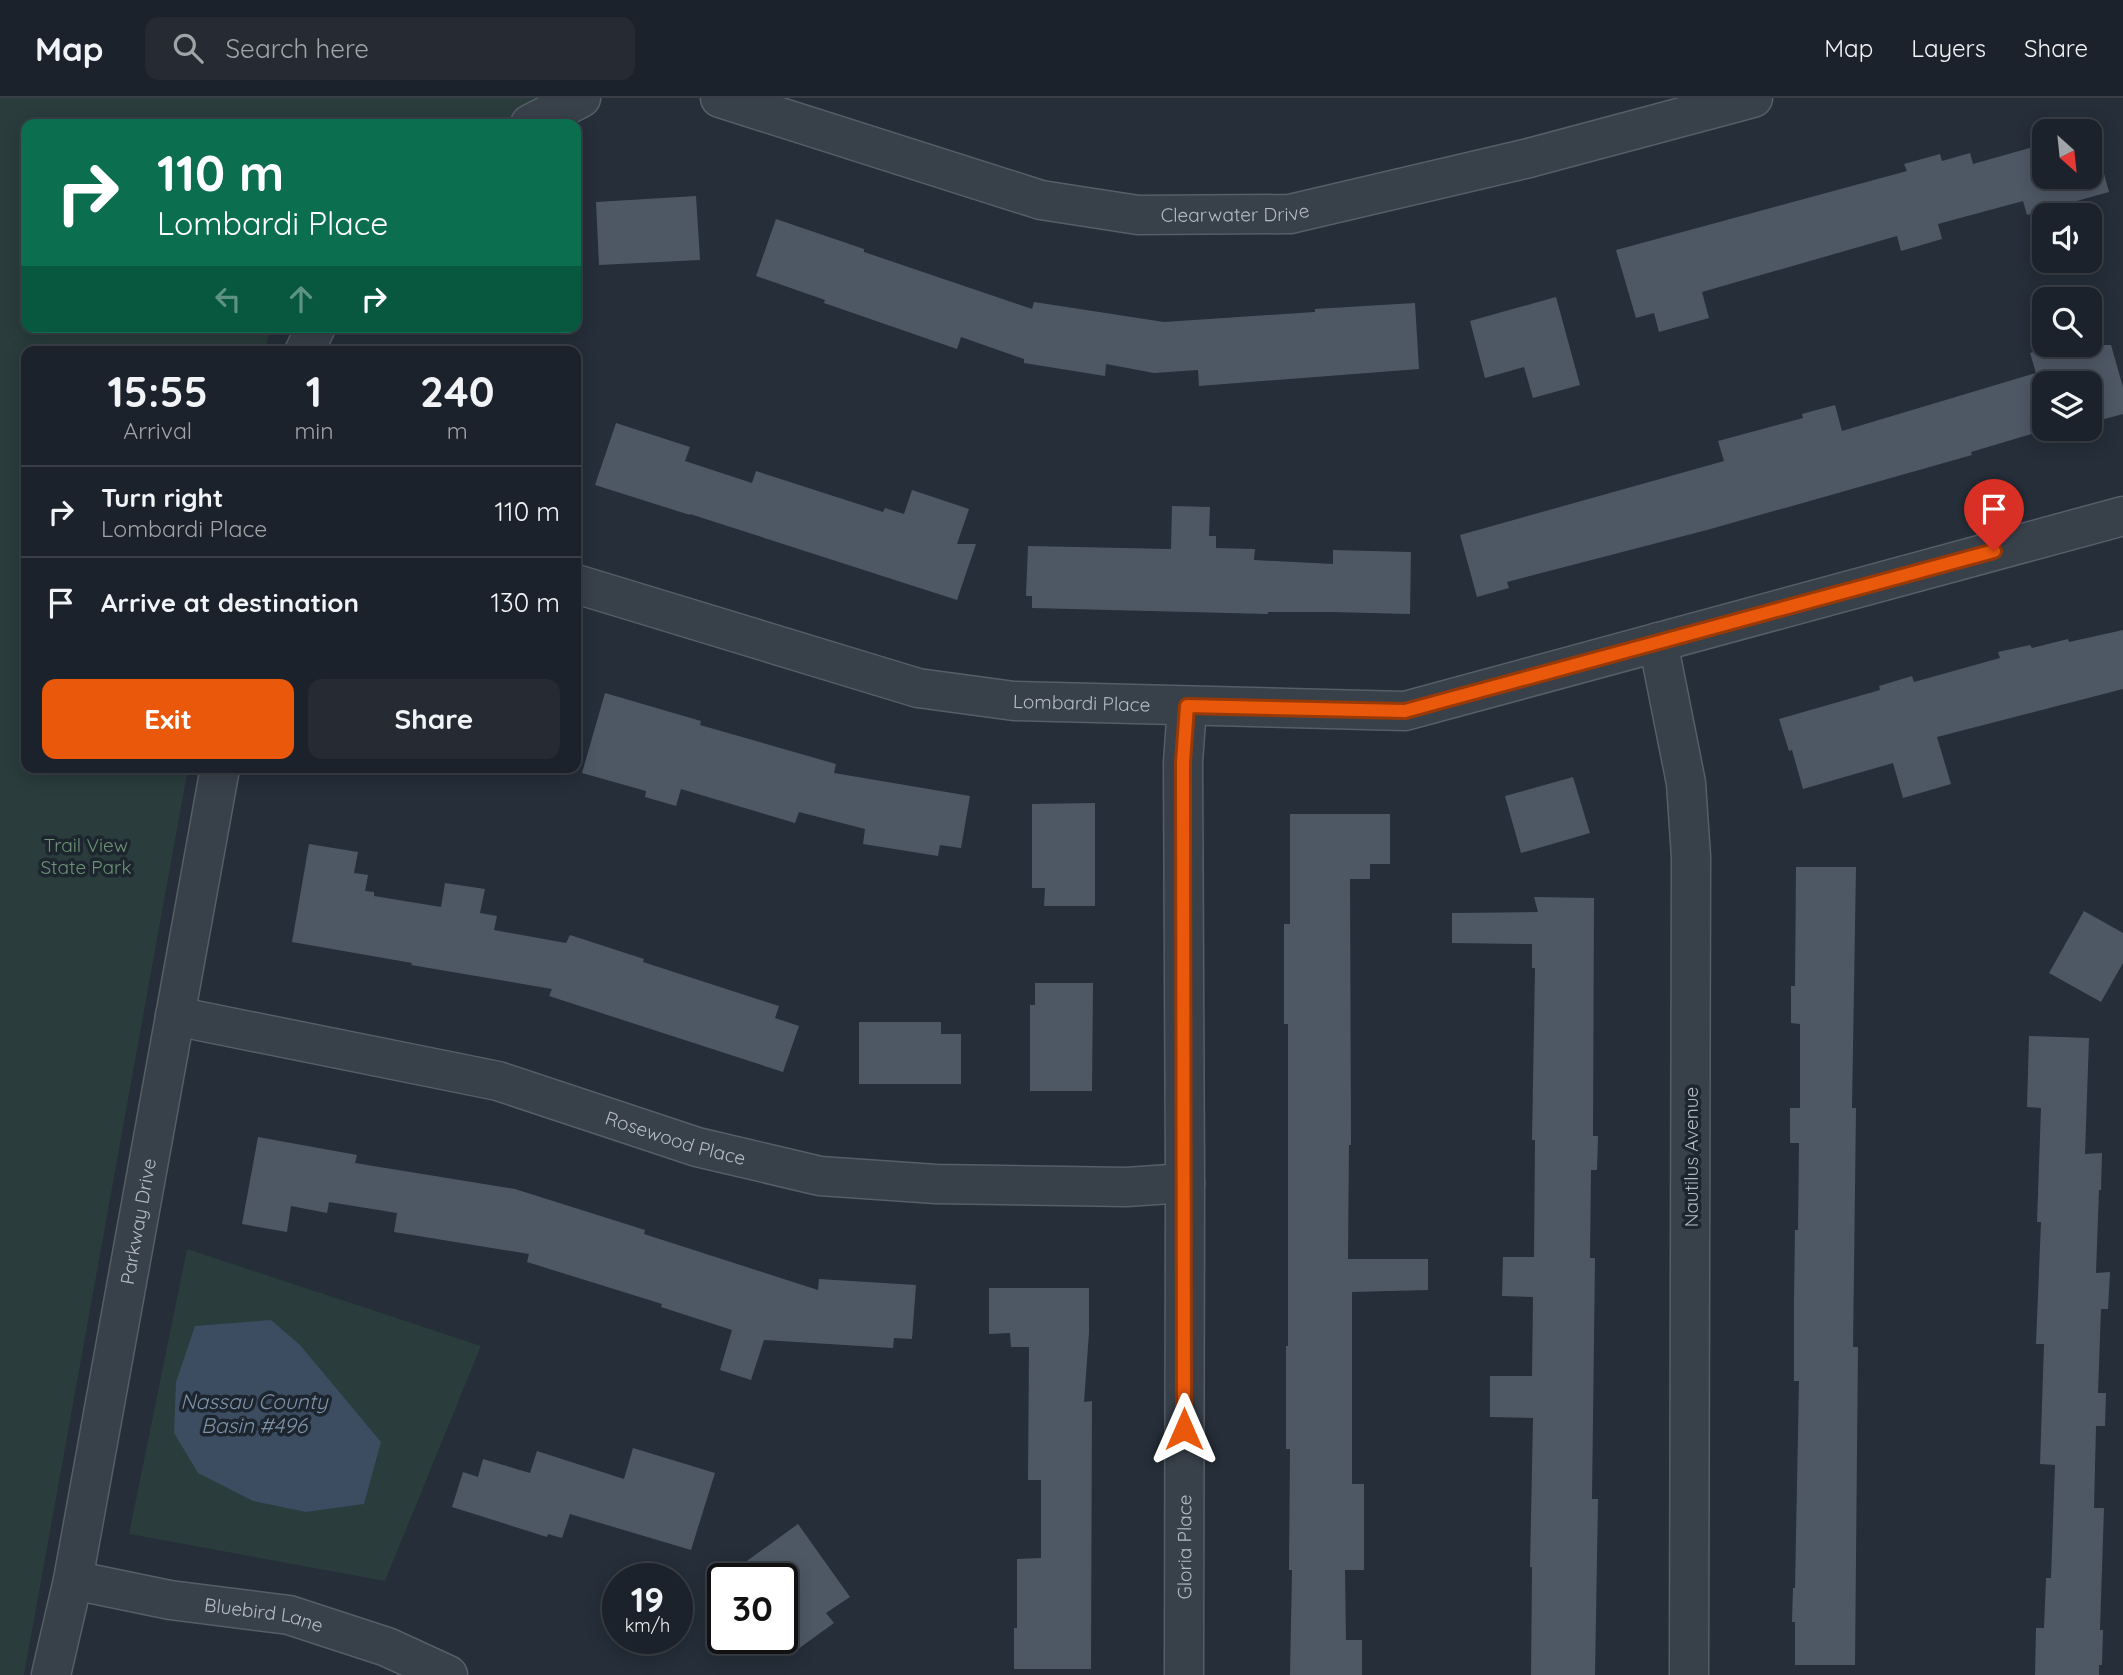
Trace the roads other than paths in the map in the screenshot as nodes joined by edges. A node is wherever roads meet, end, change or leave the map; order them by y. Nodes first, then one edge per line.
1 (581, 98) edge
2 (720, 98) edge
3 (1753, 98) edge
4 (540, 119) edge
5 (2123, 516) edge
6 (581, 586) edge
7 (1658, 642) junction
8 (1187, 706) junction
9 (219, 773) edge
10 (175, 1016) junction
11 (1185, 1183) junction
12 (73, 1580) junction
13 (51, 1675) edge
14 (448, 1675) edge
15 (1184, 1675) edge
16 (1689, 1675) edge

1 - 4 street
2 - 3 street, Clearwater Drive
5 - 7 street, Lombardi Place
6 - 8 street, Lombardi Place
7 - 8 street, Lombardi Place
7 - 16 street, Nautilus Avenue
8 - 11 street, Gloria Place
9 - 10 street, Parkway Drive
10 - 11 street, Rosewood Place
10 - 12 street, Parkway Drive
11 - 15 street, Gloria Place
12 - 13 street, Parkway Drive
12 - 14 street, Bluebird Lane

